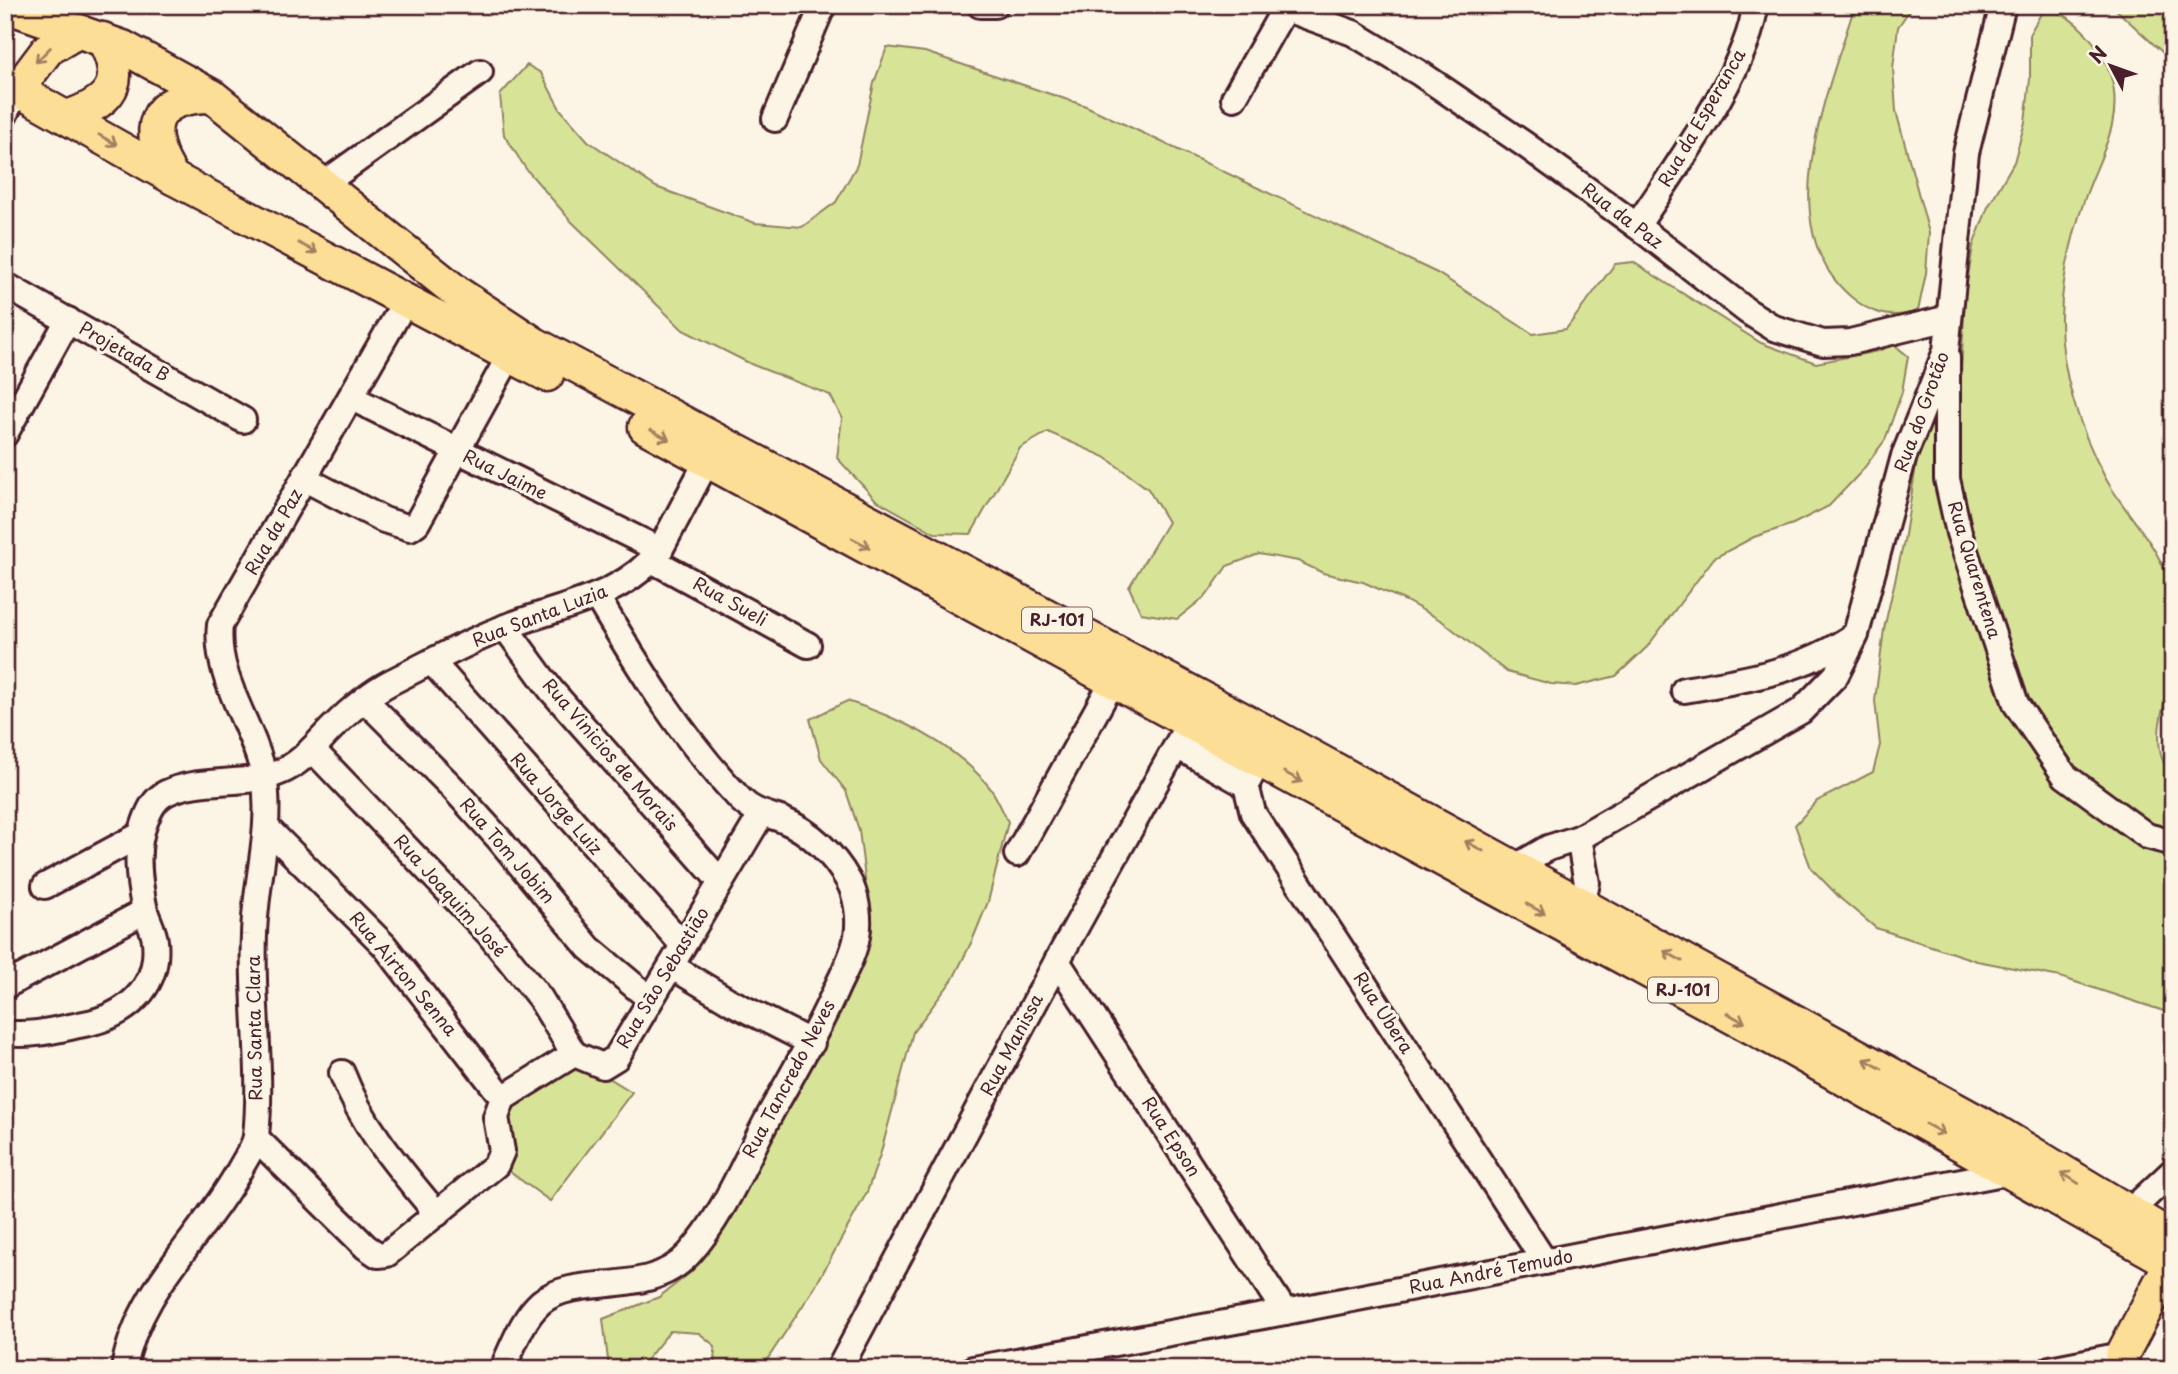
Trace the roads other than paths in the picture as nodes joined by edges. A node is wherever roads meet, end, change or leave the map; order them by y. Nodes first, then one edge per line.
1 (823, 5) edge
2 (979, 5) edge
3 (995, 5) edge
4 (1755, 5) edge
5 (2003, 5) edge
6 (5, 6) edge
7 (1280, 7) edge
8 (1320, 11) edge
9 (91, 35) junction
10 (480, 72) dead end
11 (9, 96) edge
12 (212, 96) junction
13 (1234, 98) dead end
14 (67, 117) junction
15 (775, 119) dead end
16 (173, 177) junction
17 (322, 185) junction
18 (1637, 226) junction
19 (5, 285) edge
20 (407, 300) junction
21 (1949, 318) junction
22 (68, 320) junction
23 (1946, 351) junction
24 (510, 355) junction
25 (352, 398) junction
26 (243, 420) dead end
27 (5, 434) edge
28 (457, 452) junction
29 (707, 461) junction
30 (305, 479) junction
31 (656, 555) junction
32 (597, 597) junction
33 (505, 627) junction
34 (1856, 634) junction
35 (808, 645) dead end
36 (432, 662) junction
37 (1112, 681) junction
38 (1684, 690) dead end
39 (365, 700) junction
40 (1183, 734) junction
41 (312, 749) junction
42 (1253, 772) junction
43 (264, 776) junction
44 (761, 815) junction
45 (266, 827) junction
46 (140, 835) junction
47 (1578, 838) junction
48 (2173, 843) edge
49 (1017, 854) dead end
50 (1514, 868) junction
51 (720, 881) junction
52 (45, 886) dead end
53 (1582, 906) junction
54 (145, 911) junction
55 (677, 955) junction
56 (1057, 961) junction
57 (5, 986) edge
58 (650, 999) junction
59 (5, 1033) edge
60 (812, 1043) junction
61 (574, 1054) junction
62 (342, 1073) dead end
63 (503, 1098) junction
64 (256, 1138) junction
65 (2172, 1171) edge
66 (2008, 1172) junction
67 (2128, 1213) junction
68 (437, 1214) junction
69 (2169, 1250) edge
70 (1545, 1262) junction
71 (1285, 1312) junction
72 (2123, 1362) edge
73 (124, 1369) edge
74 (506, 1369) edge
75 (839, 1369) edge
76 (973, 1369) edge
77 (2050, 1369) edge

1 - 15 street
2 - 3 street
4 - 18 street, Rua da Esperanca
5 - 21 street, Rua do Grotão
6 - 9 main road, RJ-101
7 - 8 street, Rua da Paz
7 - 13 street
8 - 18 street, Rua da Paz
9 -> 11 main road
9 - 12 main road, RJ-101
9 - 14 main road
10 - 17 street
11 - 14 main road, RJ-101
12 - 16 main road
12 - 17 main road, RJ-101
14 -> 16 main road, RJ-101
16 -> 20 main road, RJ-101
50 -> 17 main road, RJ-101
18 - 21 street, Rua da Paz
19 - 22 street, Projetada B
20 - 24 main road, RJ-101
20 - 25 street, Rua da Paz
21 - 23 street, Rua do Grotão
22 - 26 street, Projetada B
22 - 27 street
23 - 34 street, Rua do Grotão
23 - 48 street, Rua Quarentena
24 - 28 street
24 -> 29 main road, RJ-101
25 - 28 street, Rua Jaime
25 - 30 street, Rua da Paz
28 - 30 street
28 - 31 street, Rua Jaime
29 - 31 street, Rua Santa Luzia
29 -> 37 main road, RJ-101
30 - 43 street, Rua da Paz
31 - 32 street, Rua Santa Luzia
31 - 35 street, Rua Sueli
32 - 33 street, Rua Santa Luzia
32 - 44 street, Rua Tancredo Neves
33 - 36 street, Rua Santa Luzia
33 - 51 street, Rua Vinicios de Morais
34 - 38 street
34 - 47 street, Rua do Grotão
36 - 39 street, Rua Santa Luzia
36 - 55 street, Rua Jorge Luiz
37 - 40 main road, RJ-101
37 - 49 street
39 - 41 street, Rua Santa Luzia
39 - 58 street, Rua Tom Jobim
40 - 42 main road, RJ-101
40 - 56 street, Rua Manissa
41 - 43 street, Rua Santa Luzia
41 - 61 street, Rua Joaquim José
42 -> 66 main road, RJ-101
42 - 70 street, Rua Ubera
43 - 45 street, Rua Santa Clara
43 - 46 street, Rua Santa Luzia
44 - 51 street, Rua Sāo Sebastiāo
44 - 60 street, Rua Tancredo Neves
45 - 63 street, Rua Airton Senna
45 - 64 street, Rua Santa Clara
46 - 52 street
46 - 54 street
47 - 50 street, Rua do Grotão
47 - 53 street
50 - 53 main road, RJ-101
51 - 55 street, Rua Sāo Sebastiāo
67 -> 53 main road, RJ-101
54 - 57 street
54 - 59 street
55 - 58 street, Rua Sāo Sebastiāo
55 - 60 street, Rua Jorge Luiz
56 - 71 street, Rua Epson
56 - 75 street, Rua Manissa
58 - 61 street, Rua Sāo Sebastiāo
60 - 74 street, Rua Tancredo Neves
61 - 63 street
62 - 68 street
63 - 68 street
64 - 68 street
64 - 73 street, Rua Santa Clara
65 - 67 street
65 - 69 street
66 - 69 main road, RJ-101
66 - 70 street, Rua André Temudo
67 - 69 main road, RJ-101
69 - 72 main road
70 - 71 street, Rua André Temudo
71 - 76 street, Rua André Temudo
72 - 77 street

